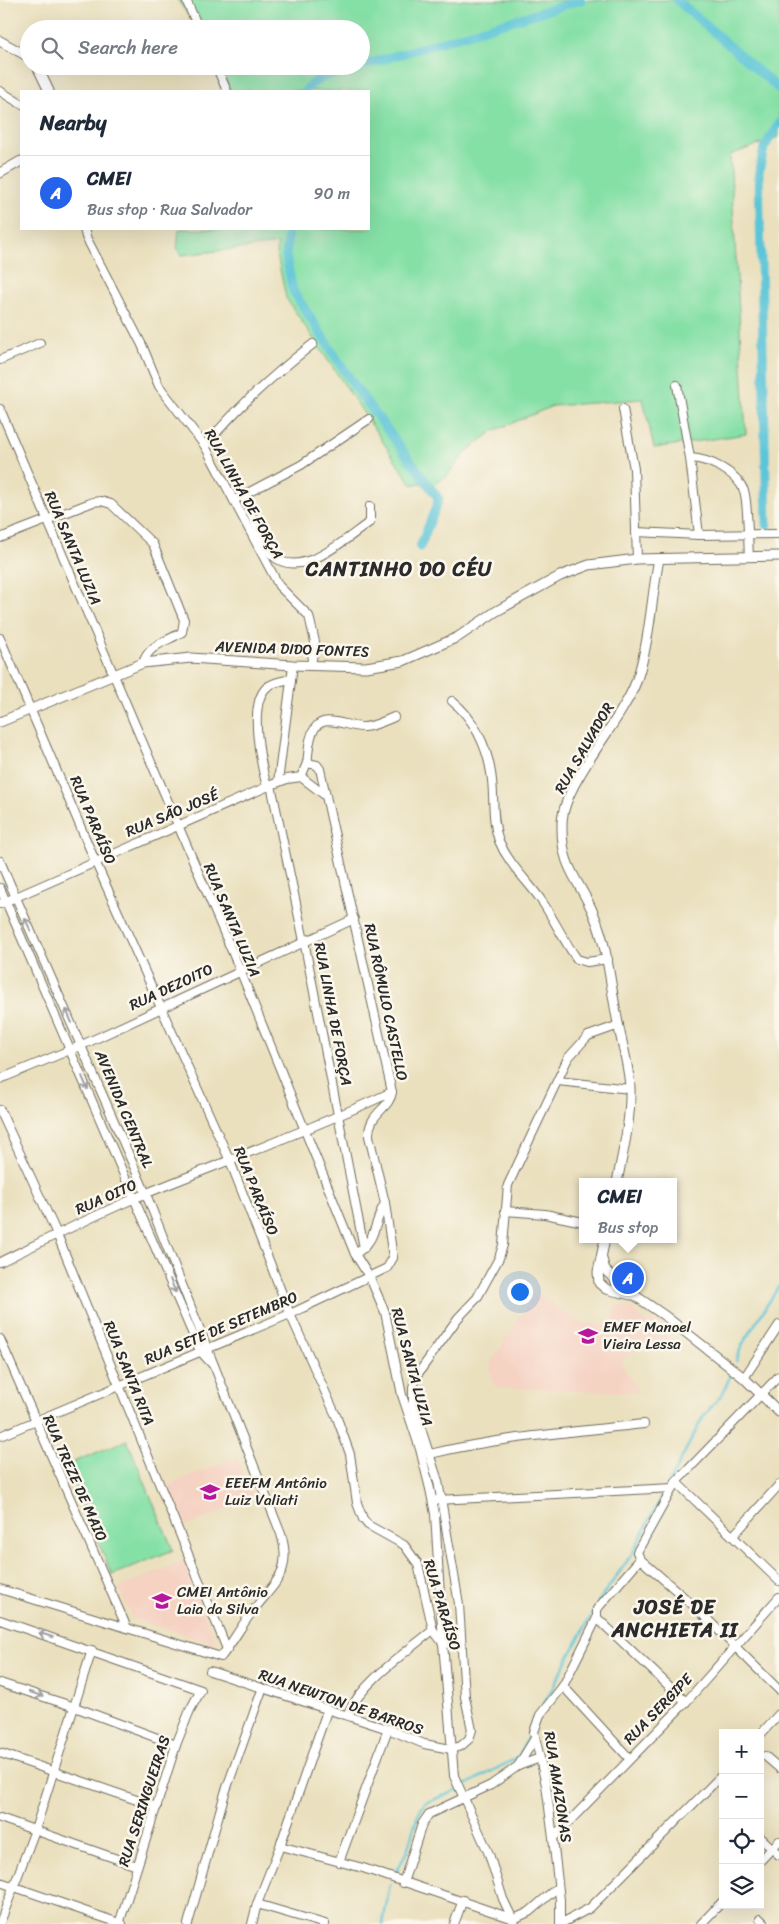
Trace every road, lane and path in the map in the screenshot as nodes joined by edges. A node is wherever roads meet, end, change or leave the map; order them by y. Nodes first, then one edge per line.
1 (186, 0) edge
2 (195, 20) edge
3 (0, 41) edge
4 (20, 52) edge
5 (42, 75) edge
6 (220, 75) edge
7 (49, 90) edge
8 (227, 90) edge
9 (0, 91) edge
10 (20, 103) edge
11 (20, 162) edge
12 (0, 173) edge
13 (84, 230) edge
14 (40, 343) dead end
15 (313, 344) dead end
16 (0, 360) edge
17 (677, 385) dead end
18 (0, 409) edge
19 (622, 409) dead end
20 (369, 419) dead end
21 (205, 446) junction
22 (690, 458) junction
23 (243, 496) junction
24 (234, 500) junction
25 (370, 506) dead end
26 (46, 520) junction
27 (636, 532) junction
28 (746, 534) junction
29 (779, 534) edge
30 (698, 535) junction
31 (0, 538) edge
32 (779, 556) edge
33 (749, 557) junction
34 (637, 559) junction
35 (659, 559) junction
36 (0, 638) edge
37 (143, 663) junction
38 (293, 665) junction
39 (311, 665) junction
40 (112, 675) junction
41 (291, 679) junction
42 (452, 701) dead end
43 (32, 710) junction
44 (394, 717) dead end
45 (0, 722) edge
46 (307, 763) junction
47 (301, 777) junction
48 (272, 785) junction
49 (326, 796) junction
50 (176, 827) junction
51 (0, 861) edge
52 (95, 861) junction
53 (0, 888) edge
54 (15, 897) junction
55 (3, 903) edge
56 (354, 919) junction
57 (304, 941) junction
58 (608, 959) junction
59 (240, 970) junction
60 (161, 1007) junction
61 (619, 1025) junction
62 (82, 1045) junction
63 (71, 1049) junction
64 (0, 1079) edge
65 (558, 1080) junction
66 (630, 1089) junction
67 (392, 1092) junction
68 (0, 1110) edge
69 (339, 1116) junction
70 (304, 1128) junction
71 (230, 1161) junction
72 (618, 1178) edge
73 (146, 1194) junction
74 (134, 1199) junction
75 (386, 1203) junction
76 (505, 1211) junction
77 (579, 1221) edge
78 (57, 1234) junction
79 (605, 1243) edge
80 (364, 1248) junction
81 (355, 1254) junction
82 (0, 1262) edge
83 (370, 1278) junction
84 (290, 1314) junction
85 (779, 1325) edge
86 (0, 1339) edge
87 (208, 1347) junction
88 (200, 1351) junction
89 (216, 1370) junction
90 (779, 1376) edge
91 (744, 1378) junction
92 (120, 1387) junction
93 (761, 1396) junction
94 (779, 1412) edge
95 (35, 1421) junction
96 (644, 1424) dead end
97 (0, 1436) edge
98 (430, 1454) junction
99 (779, 1485) edge
100 (671, 1486) junction
101 (442, 1499) junction
102 (433, 1500) junction
103 (733, 1536) junction
104 (640, 1559) junction
105 (779, 1581) edge
106 (1, 1587) edge
107 (779, 1596) edge
108 (598, 1618) junction
109 (0, 1620) edge
110 (127, 1628) junction
111 (433, 1630) junction
112 (443, 1643) junction
113 (461, 1645) junction
114 (736, 1646) junction
115 (227, 1649) junction
116 (92, 1650) junction
117 (210, 1671) dead end
118 (0, 1683) edge
119 (563, 1686) junction
120 (262, 1690) junction
121 (779, 1690) edge
122 (686, 1702) junction
123 (72, 1706) junction
124 (327, 1711) junction
125 (779, 1714) edge
126 (347, 1715) junction
127 (388, 1729) junction
128 (764, 1731) edge
129 (535, 1738) junction
130 (176, 1745) junction
131 (451, 1749) junction
132 (0, 1753) edge
133 (765, 1756) dead end
134 (540, 1758) junction
135 (629, 1758) junction
136 (518, 1766) junction
137 (779, 1768) edge
138 (53, 1772) junction
139 (719, 1778) edge
140 (462, 1795) junction
141 (157, 1807) junction
142 (0, 1818) edge
143 (35, 1830) junction
144 (553, 1838) junction
145 (764, 1841) edge
146 (779, 1841) edge
147 (280, 1846) junction
148 (772, 1848) junction
149 (779, 1855) edge
150 (764, 1857) edge
151 (339, 1862) junction
152 (137, 1866) junction
153 (0, 1882) edge
154 (403, 1883) junction
155 (14, 1886) junction
156 (558, 1887) junction
157 (464, 1900) junction
158 (257, 1904) junction
159 (719, 1905) edge
160 (102, 1918) junction
161 (514, 1922) edge
162 (0, 1924) edge
163 (95, 1924) edge
164 (120, 1924) edge
165 (188, 1924) edge
166 (252, 1924) edge
167 (325, 1924) edge
168 (454, 1924) edge
169 (560, 1924) edge
170 (701, 1924) edge

1 - 2 street
3 - 4 street
5 - 7 street
6 - 8 street
9 - 10 street
11 - 12 street
13 - 21 street, RUA LINHA DE FORÇA
14 - 16 street
15 - 21 street
17 - 22 street
18 - 26 street, RUA SANTA LUZIA
19 - 27 street
20 - 23 street
21 - 24 street, RUA LINHA DE FORÇA
22 - 28 street
22 - 30 street
23 - 24 street
23 - 25 street
24 - 39 street, RUA LINHA DE FORÇA
26 - 31 street
26 - 37 street
26 - 40 street, RUA SANTA LUZIA
27 - 30 street
27 - 34 street
28 - 29 street
28 - 30 street
28 - 33 street
32 - 33 street, AVENIDA DIDO FONTES
33 - 35 street, AVENIDA DIDO FONTES
34 - 35 street, AVENIDA DIDO FONTES
34 - 39 street, AVENIDA DIDO FONTES
35 - 58 street, RUA SALVADOR
36 - 43 street, RUA PARAÍSO
37 - 38 street, AVENIDA DIDO FONTES
37 - 40 street, AVENIDA DIDO FONTES
38 - 39 street, AVENIDA DIDO FONTES
38 - 41 street, RUA LINHA DE FORÇA
40 - 43 street, AVENIDA DIDO FONTES
40 - 50 street, RUA SANTA LUZIA
41 - 48 street, RUA LINHA DE FORÇA
41 - 48 street
42 - 58 street
43 - 45 street, AVENIDA DIDO FONTES
43 - 52 street, RUA PARAÍSO
44 - 46 street
46 - 47 street
46 - 49 street, RUA RÔMULO CASTELLO
47 - 48 street, RUA SÃO JOSÉ
47 - 49 street
48 - 50 street, RUA SÃO JOSÉ
48 - 57 street, RUA LINHA DE FORÇA
49 - 56 street, RUA RÔMULO CASTELLO
50 - 52 street, RUA SÃO JOSÉ
50 - 59 street, RUA SANTA LUZIA
51 - 54 street, AVENIDA CENTRAL
52 - 54 street, RUA SÃO JOSÉ
52 - 60 street, RUA PARAÍSO
53 - 55 street, AVENIDA CENTRAL
54 - 55 street, RUA SÃO JOSÉ
62 -> 54 street, AVENIDA CENTRAL
55 - 63 street, AVENIDA CENTRAL
56 - 57 street, RUA DEZOITO
56 - 67 street, RUA RÔMULO CASTELLO
57 - 59 street, RUA DEZOITO
57 - 69 street, RUA LINHA DE FORÇA
58 - 61 street, RUA SALVADOR
59 - 60 street, RUA DEZOITO
59 - 70 street, RUA SANTA LUZIA
60 - 62 street, RUA DEZOITO
60 - 71 street, RUA PARAÍSO
61 - 65 street
61 - 66 street, RUA SALVADOR
62 - 63 street, RUA DEZOITO
62 - 73 street, AVENIDA CENTRAL
63 - 64 street, RUA DEZOITO
63 -> 74 street, AVENIDA CENTRAL
65 - 66 street
65 - 76 street
66 - 72 street, RUA SALVADOR
67 - 69 street, RUA OITO
67 - 75 street, RUA RÔMULO CASTELLO
68 - 78 street, RUA SANTA RITA
69 - 70 street, RUA OITO
69 - 80 street, RUA LINHA DE FORÇA
70 - 71 street, RUA OITO
70 - 81 street, RUA SANTA LUZIA
71 - 73 street, RUA OITO
71 - 84 street, RUA PARAÍSO
73 - 74 street, RUA OITO
73 - 87 street, AVENIDA CENTRAL
74 - 78 street, RUA OITO
74 -> 88 street, AVENIDA CENTRAL
75 - 80 street
75 - 83 street, RUA RÔMULO CASTELLO
76 - 77 street
76 - 98 street
78 - 82 street, RUA OITO
78 - 92 street, RUA SANTA RITA
79 - 91 street
80 - 81 street
81 - 83 street, RUA SANTA LUZIA
83 - 84 street, RUA SETE DE SETEMBRO
83 - 102 street, RUA SANTA LUZIA
84 - 87 street, RUA SETE DE SETEMBRO
84 - 111 street, RUA PARAÍSO
85 - 91 street
86 - 95 street, RUA TREZE DE MAIO
87 - 88 street, RUA SETE DE SETEMBRO
87 - 89 street, AVENIDA CENTRAL
88 - 89 street, AVENIDA CENTRAL
88 - 92 street, RUA SETE DE SETEMBRO
89 - 115 street, AVENIDA CENTRAL
90 - 93 street, RUA AMAZONAS
91 - 93 street
92 - 95 street, RUA SETE DE SETEMBRO
92 - 115 street, RUA SANTA RITA
93 - 94 street
93 - 100 street, RUA AMAZONAS
95 - 97 street, RUA SETE DE SETEMBRO
95 - 110 street, RUA TREZE DE MAIO
96 - 98 street
98 - 101 street
99 - 103 street
100 - 101 street
100 - 103 street
100 - 104 street, RUA AMAZONAS
101 - 102 street
101 - 113 street
102 - 112 street, RUA SANTA LUZIA
103 - 105 street
104 - 108 street, RUA AMAZONAS
104 - 114 street
106 - 110 street
107 - 114 street, RUA SERGIPE
108 - 119 street, RUA AMAZONAS
108 - 122 street
116 -> 109 street
110 - 115 street
111 - 112 street, RUA PARAÍSO
111 - 126 street
112 - 113 street
112 - 131 street, RUA PARAÍSO
113 - 131 street
114 - 121 street
114 - 122 street, RUA SERGIPE
116 - 123 street
116 - 130 street, RUA SERINGUEIRAS
117 - 120 street, RUA NEWTON DE BARROS
118 -> 123 street
119 - 129 street, RUA AMAZONAS
119 - 135 street
120 - 124 street, RUA NEWTON DE BARROS
120 - 165 street
122 - 135 street, RUA SERGIPE
123 - 130 street
123 - 138 street
124 - 126 street, RUA NEWTON DE BARROS
124 - 147 street
125 - 128 street
126 - 127 street, RUA NEWTON DE BARROS
127 - 131 street, RUA NEWTON DE BARROS
127 - 151 street
129 - 134 street, RUA AMAZONAS
129 - 136 street
130 - 141 street, RUA SERINGUEIRAS
131 - 140 street, RUA PARAÍSO
132 - 138 street
133 - 137 street
134 - 136 street
134 - 144 street, RUA AMAZONAS
135 - 144 street, RUA SERGIPE
136 - 140 street
138 - 141 street
138 - 143 street
139 - 169 street
140 - 154 street
140 - 161 street, RUA PARAÍSO
141 - 152 street, RUA SERINGUEIRAS
142 - 143 street
143 - 152 street
143 - 155 street
144 - 156 street, RUA AMAZONAS
145 - 148 street
146 - 148 street
147 - 151 street
147 - 158 street
148 - 149 street
148 - 150 street
151 - 154 street
152 - 164 street, RUA SERINGUEIRAS
153 - 155 street
154 - 157 street
155 - 160 street
155 - 162 street
156 - 161 street
156 - 169 street, RUA AMAZONAS
157 - 161 street
157 - 168 street
158 - 166 street
158 - 167 street
159 - 170 street
160 - 163 street
160 - 164 street

